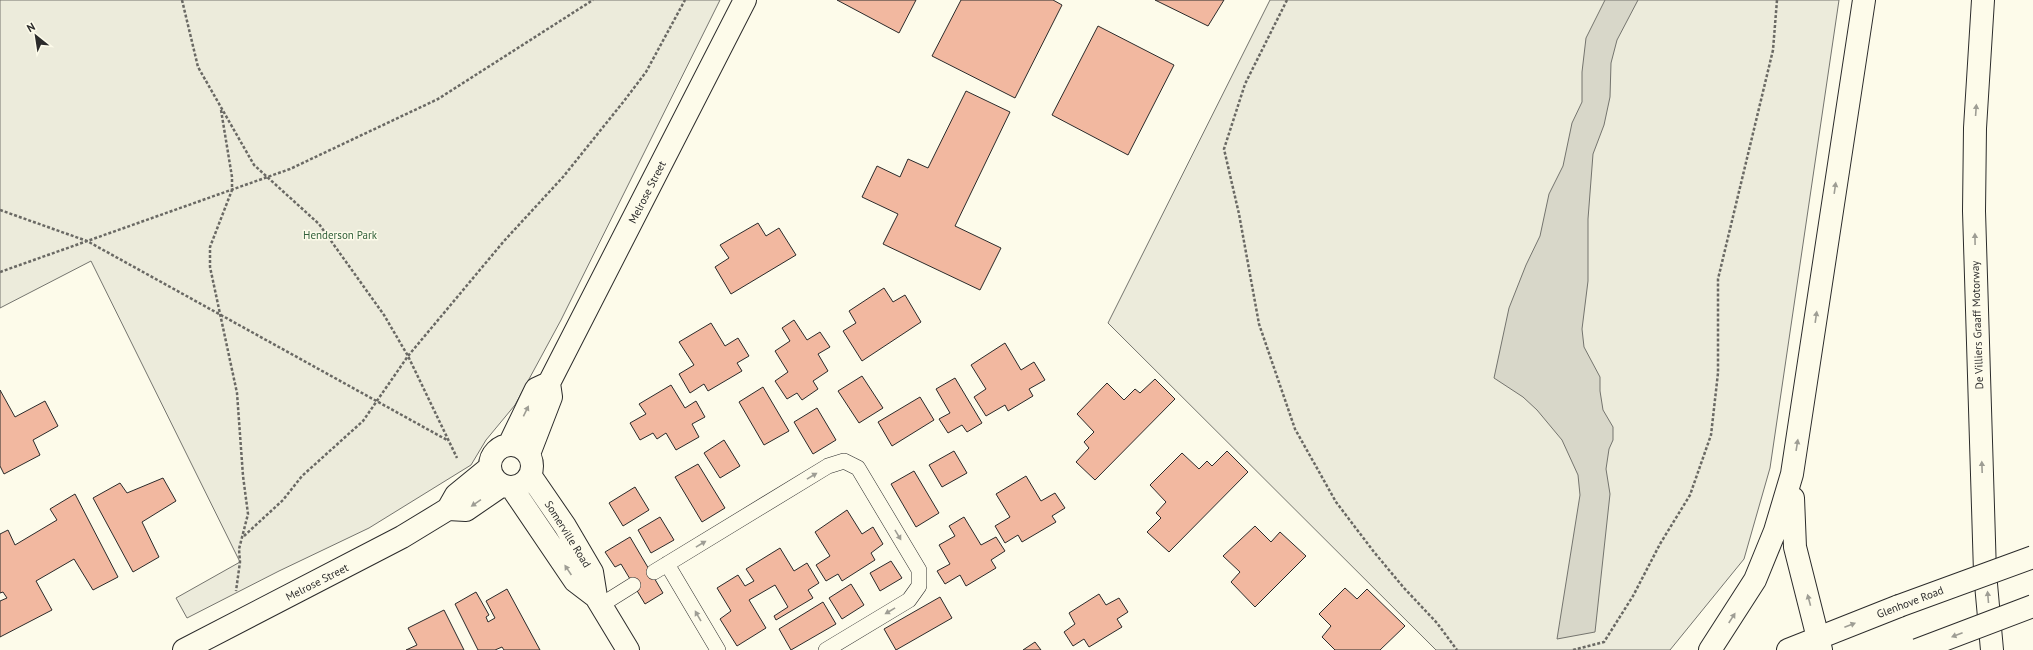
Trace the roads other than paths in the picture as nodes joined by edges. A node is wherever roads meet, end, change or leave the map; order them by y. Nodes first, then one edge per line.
1 (745, 0) edge
2 (1864, 0) edge
3 (1983, 0) edge
4 (549, 383) junction
5 (509, 444) junction
6 (528, 454) junction
7 (489, 468) junction
8 (1792, 474) junction
9 (530, 476) junction
10 (507, 487) junction
11 (448, 509) junction
12 (2033, 557) edge
13 (667, 564) junction
14 (654, 572) dead end
15 (633, 585) dead end
16 (598, 601) junction
17 (2033, 606) edge
18 (1820, 644) edge
19 (184, 650) edge
20 (628, 650) edge
21 (718, 650) edge
22 (826, 650) edge
23 (1710, 650) edge
24 (1788, 650) edge
25 (1917, 650) edge
26 (1992, 650) edge

1 - 4 main road, Melrose Street
8 -> 2 main road
26 -> 3 main road, De Villiers Graaff Motorway
5 -> 4 main road, Melrose Street
4 - 6 main road, Melrose Street
5 - 6 main road
5 - 7 main road
6 - 9 main road
7 - 10 main road
7 - 11 main road, Melrose Street
18 -> 8 main road
23 -> 8 main road
9 - 10 main road
9 - 16 main road, Somerville Road
10 -> 11 main road
16 -> 10 main road, Somerville Road
11 - 19 main road, Melrose Street
18 -> 12 main road, Glenhove Road, bridge
13 - 14 lane
21 -> 13 lane
13 -> 22 lane
15 - 16 lane
16 - 20 main road, Somerville Road
17 -> 25 main road, bridge
18 - 24 main road, Glenhove Road

